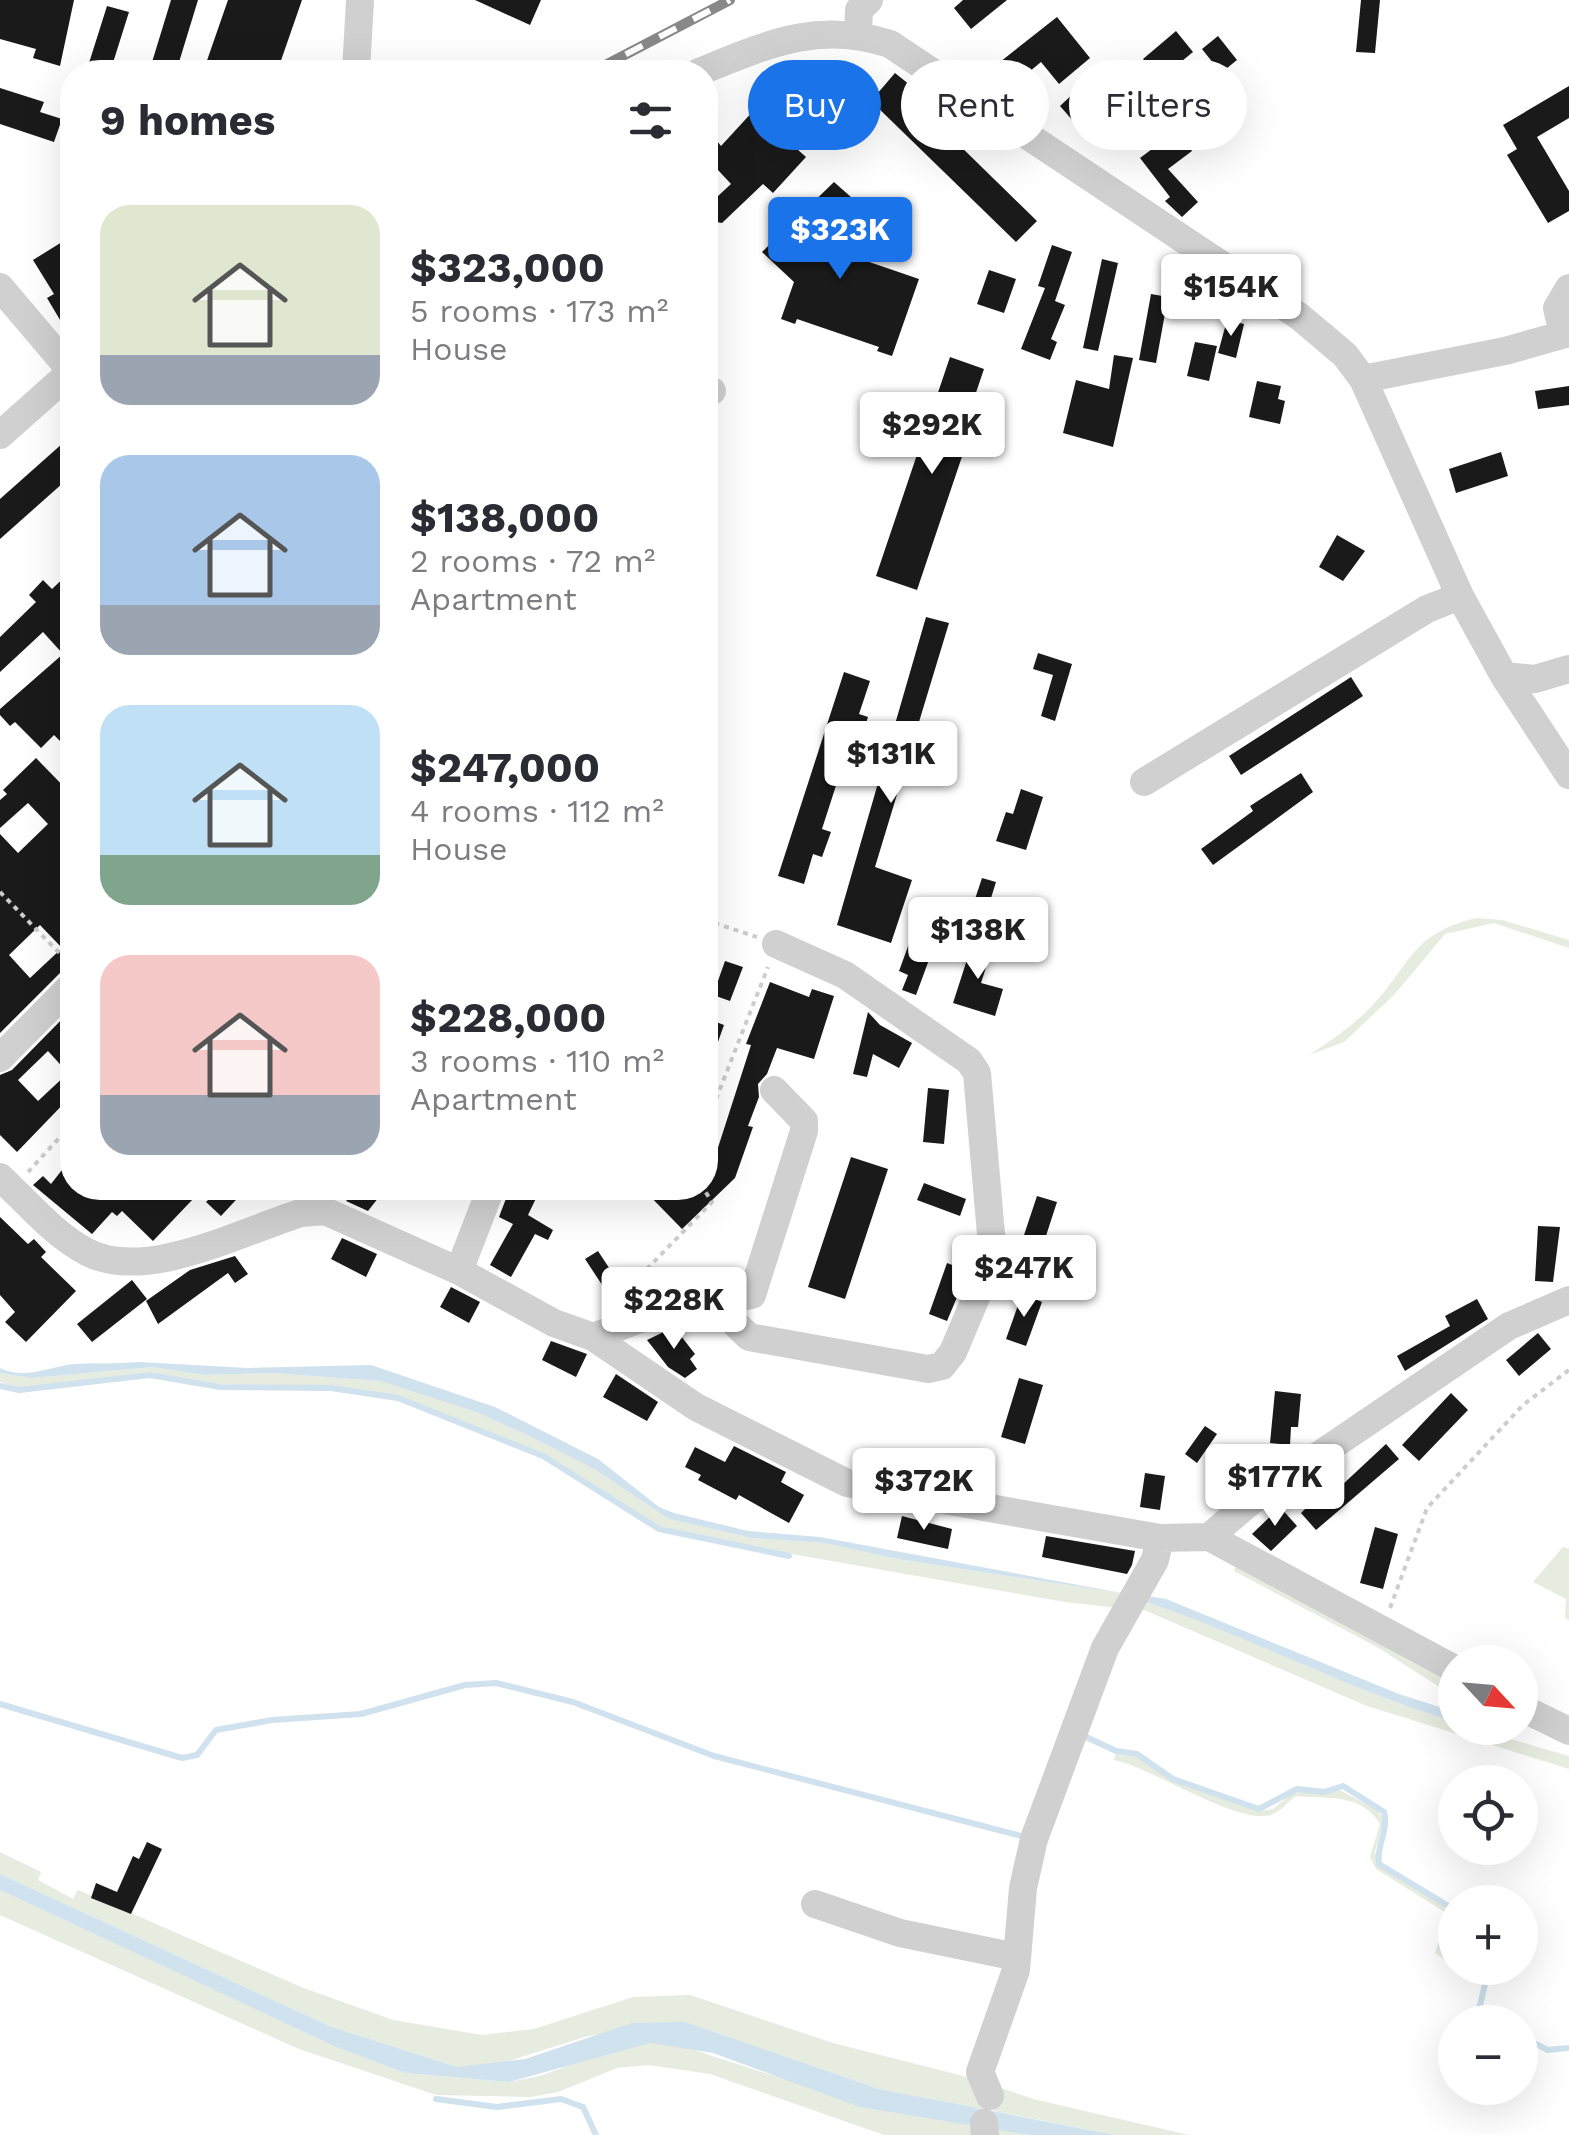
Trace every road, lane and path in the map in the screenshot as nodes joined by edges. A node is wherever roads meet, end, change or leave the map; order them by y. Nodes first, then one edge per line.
1 (360, 0) edge
2 (869, 0) edge
3 (858, 33) junction
4 (357, 60) edge
5 (718, 65) edge
6 (0, 287) edge
7 (1569, 288) edge
8 (1566, 333) edge
9 (60, 357) edge
10 (1362, 379) junction
11 (60, 382) edge
12 (0, 435) edge
13 (1460, 596) junction
14 (1569, 669) edge
15 (1504, 676) junction
16 (1569, 775) edge
17 (1144, 782) dead end
18 (0, 892) edge
19 (718, 924) edge
20 (776, 944) junction
21 (60, 954) edge
22 (60, 996) edge
23 (0, 1058) edge
24 (774, 1090) dead end
25 (718, 1094) edge
26 (60, 1135) edge
27 (6, 1183) edge
28 (487, 1200) edge
29 (711, 1200) edge
30 (460, 1271) junction
31 (1569, 1300) edge
32 (715, 1304) junction
33 (594, 1336) junction
34 (1569, 1370) edge
35 (1209, 1537) junction
36 (1160, 1538) junction
37 (1382, 1626) junction
38 (1438, 1659) edge
39 (1538, 1715) edge
40 (1569, 1731) edge
41 (815, 1904) dead end
42 (1018, 1957) junction
43 (986, 2118) edge

1 - 4 street
2 - 3 street
3 - 5 street
3 - 10 street
6 - 9 street
7 - 8 street
8 - 10 street
10 - 13 street
11 - 12 street
13 - 15 street
13 - 17 street
14 - 15 street
15 - 16 street
18 - 21 path
19 - 20 path
20 - 25 path
20 - 32 street
22 - 23 street
24 - 32 street
26 - 27 path
27 - 30 street
28 - 30 street
29 - 33 path
30 - 33 street
31 - 35 street
32 - 33 street
33 - 36 street
34 - 37 path
35 - 36 street
35 - 37 street
36 - 42 street
37 - 38 street
39 - 40 street
41 - 42 street
42 - 43 street

